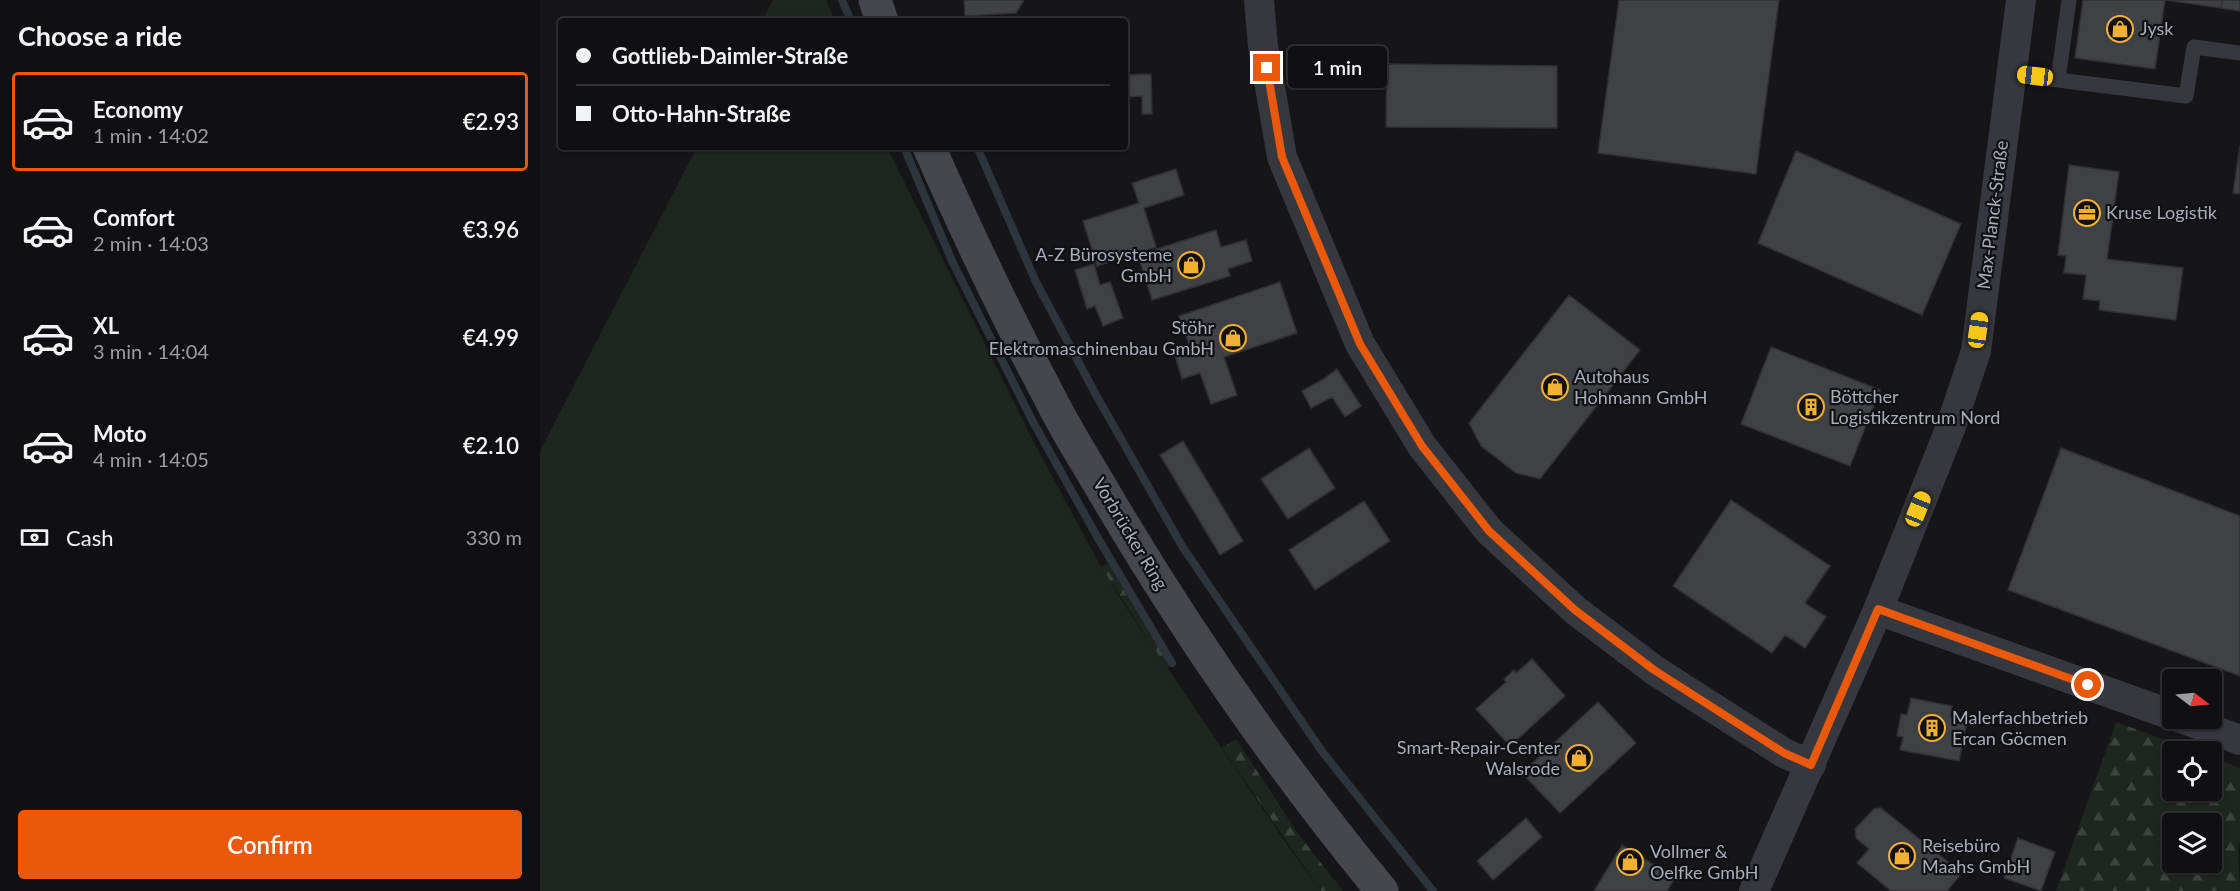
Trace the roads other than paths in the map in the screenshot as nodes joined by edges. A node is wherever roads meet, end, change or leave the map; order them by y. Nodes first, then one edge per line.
1 (874, 0) edge
2 (1259, 0) edge
3 (2021, 0) edge
4 (2069, 0) edge
5 (881, 18) edge
6 (2240, 53) edge
7 (2012, 74) junction
8 (2058, 80) junction
9 (930, 150) edge
10 (1878, 609) junction
11 (2162, 711) edge
12 (2210, 729) edge
13 (2240, 740) edge
14 (1811, 765) junction
15 (1382, 891) edge
16 (1754, 891) edge

1 - 5 main road
2 - 14 street
3 - 7 street, Max-Planck-Straße
4 - 8 lane
6 - 8 lane
7 - 8 lane
7 - 10 street, Max-Planck-Straße
9 - 15 main road, Vorbrücker Ring
10 - 11 street
10 - 14 street, Max-Planck-Straße
12 - 13 street
14 - 16 street, Max-Planck-Straße

